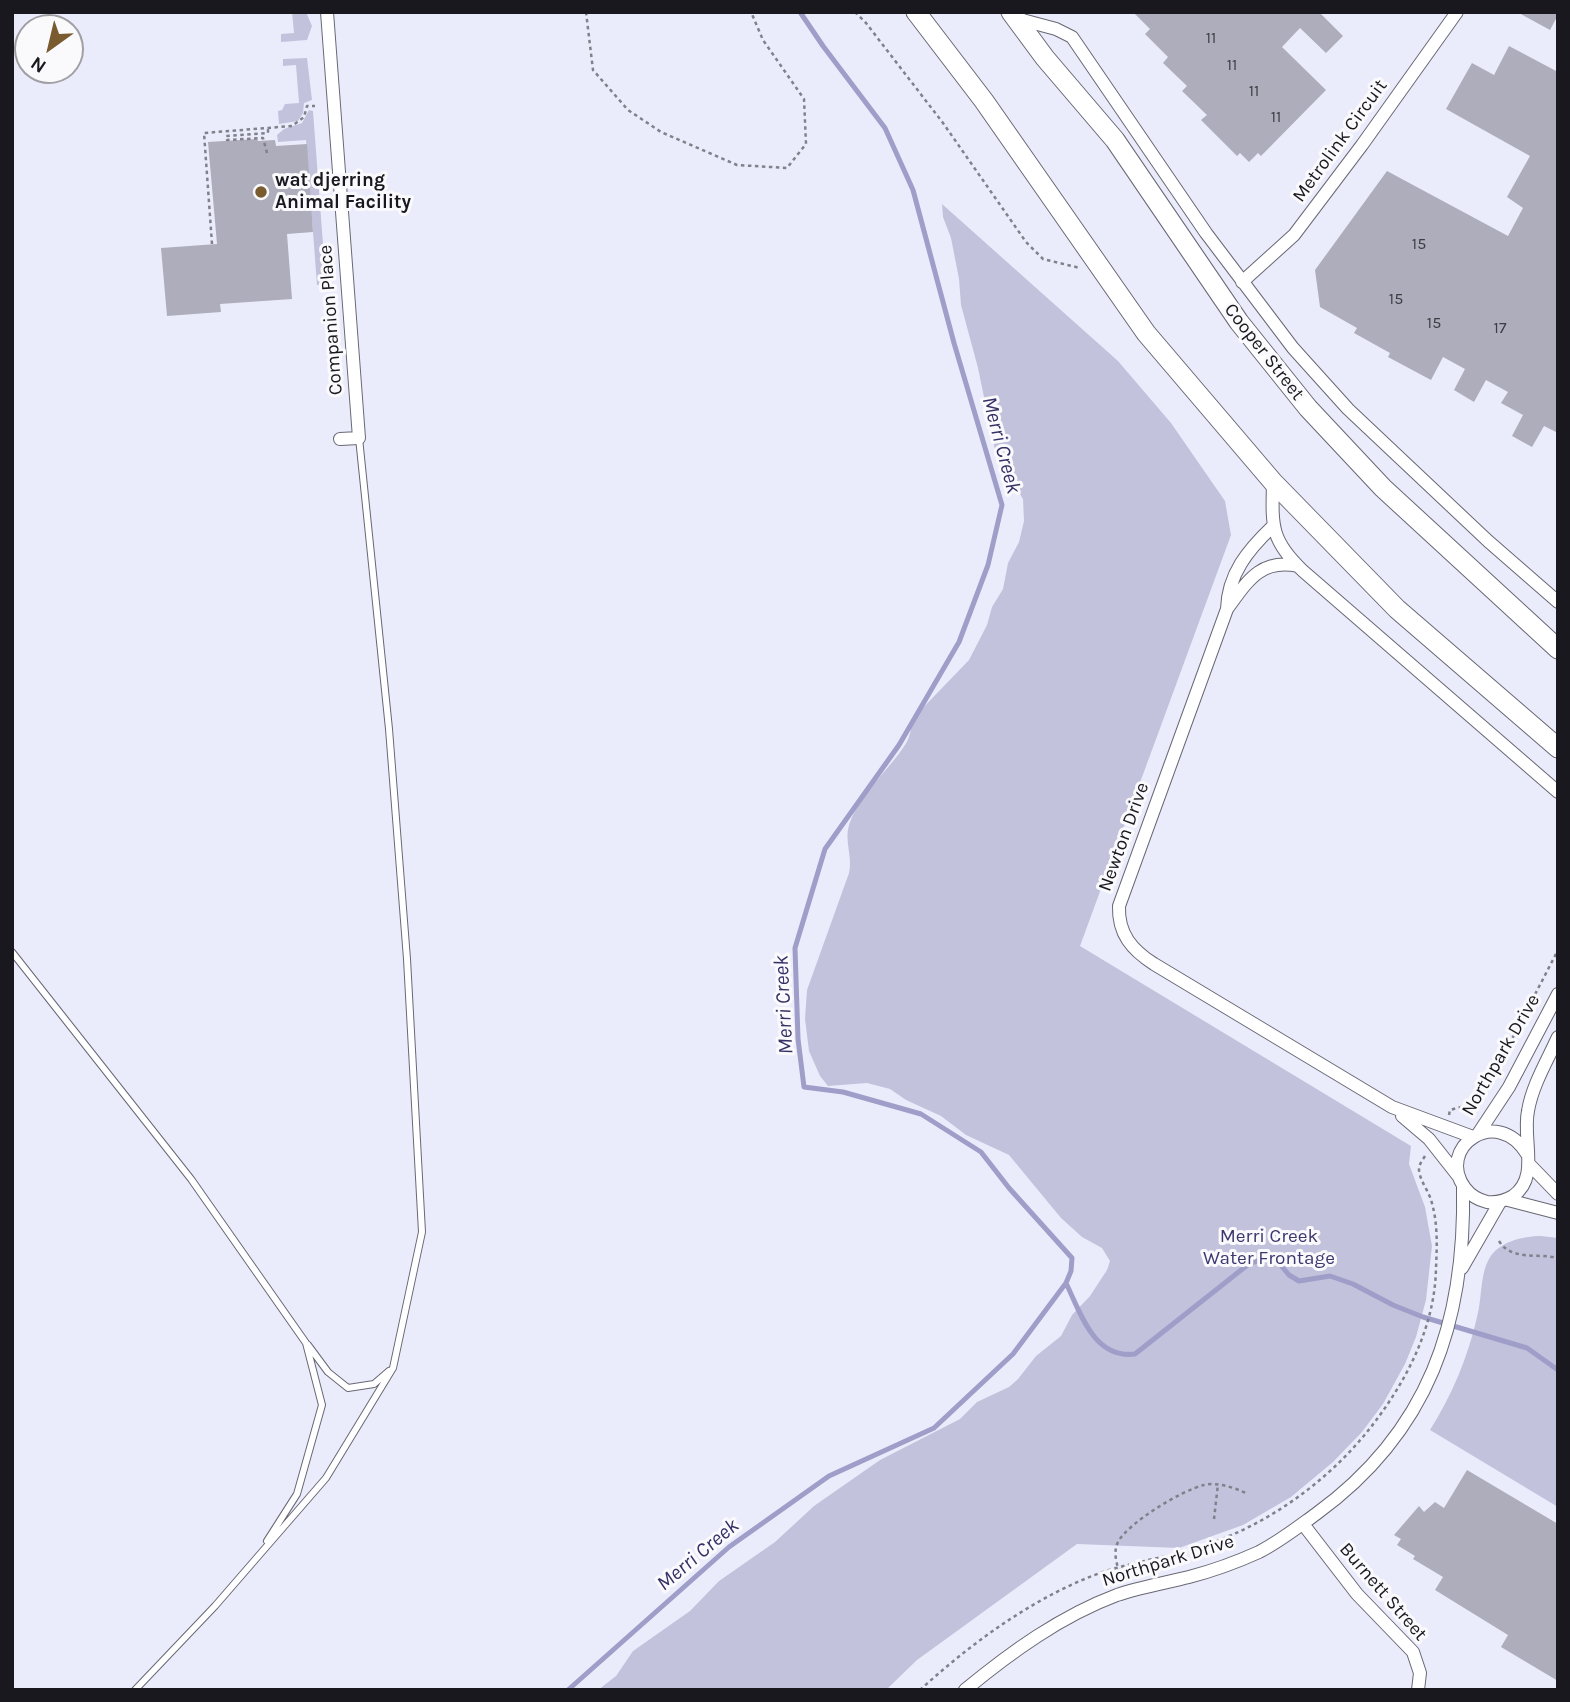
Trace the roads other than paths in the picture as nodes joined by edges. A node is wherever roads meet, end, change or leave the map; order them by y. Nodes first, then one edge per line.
1 (327, 12) edge
2 (916, 12) edge
3 (1457, 12) edge
4 (1013, 15) edge
5 (1242, 282) junction
6 (359, 438) junction
7 (340, 439) dead end
8 (1273, 482) junction
9 (1272, 527) junction
10 (1298, 566) junction
11 (1558, 602) edge
12 (1227, 609) junction
13 (1558, 649) edge
14 (1558, 748) edge
15 (1558, 792) edge
16 (12, 952) edge
17 (1558, 994) edge
18 (1558, 1037) edge
19 (1392, 1107) junction
20 (1475, 1135) junction
21 (1528, 1159) junction
22 (1461, 1182) junction
23 (1558, 1194) edge
24 (1504, 1201) junction
25 (1558, 1213) edge
26 (1460, 1272) junction
27 (306, 1343) junction
28 (393, 1368) junction
29 (1303, 1524) junction
30 (255, 1560) junction
31 (135, 1690) edge
32 (965, 1690) edge
33 (1418, 1690) edge

1 - 6 street, Companion Place
2 - 8 main road
3 - 5 street, Metrolink Circuit
4 - 5 street, Cooper Street
4 - 13 main road, Cooper Street
5 - 11 street, Cooper Street
6 - 7 street
6 - 28 lane
8 - 9 street
8 - 14 main road
9 - 10 street
9 - 12 street, Newton Drive
10 - 12 street, Newton Drive
10 - 15 street
12 - 19 street, Newton Drive
16 - 27 lane
17 - 20 street, Northpark Drive
18 - 21 street, Northpark Drive
19 - 20 street, Newton Drive
19 - 22 street, Newton Drive
20 - 21 street
20 - 22 street
21 - 23 street
21 - 24 street
22 - 24 street
22 - 26 street, Northpark Drive
24 - 25 street
24 - 26 street, Northpark Drive
26 - 29 street, Northpark Drive
27 - 28 lane
27 - 30 lane
28 - 30 lane
29 - 32 street, Northpark Drive
29 - 33 street, Burnett Street
30 - 31 lane

